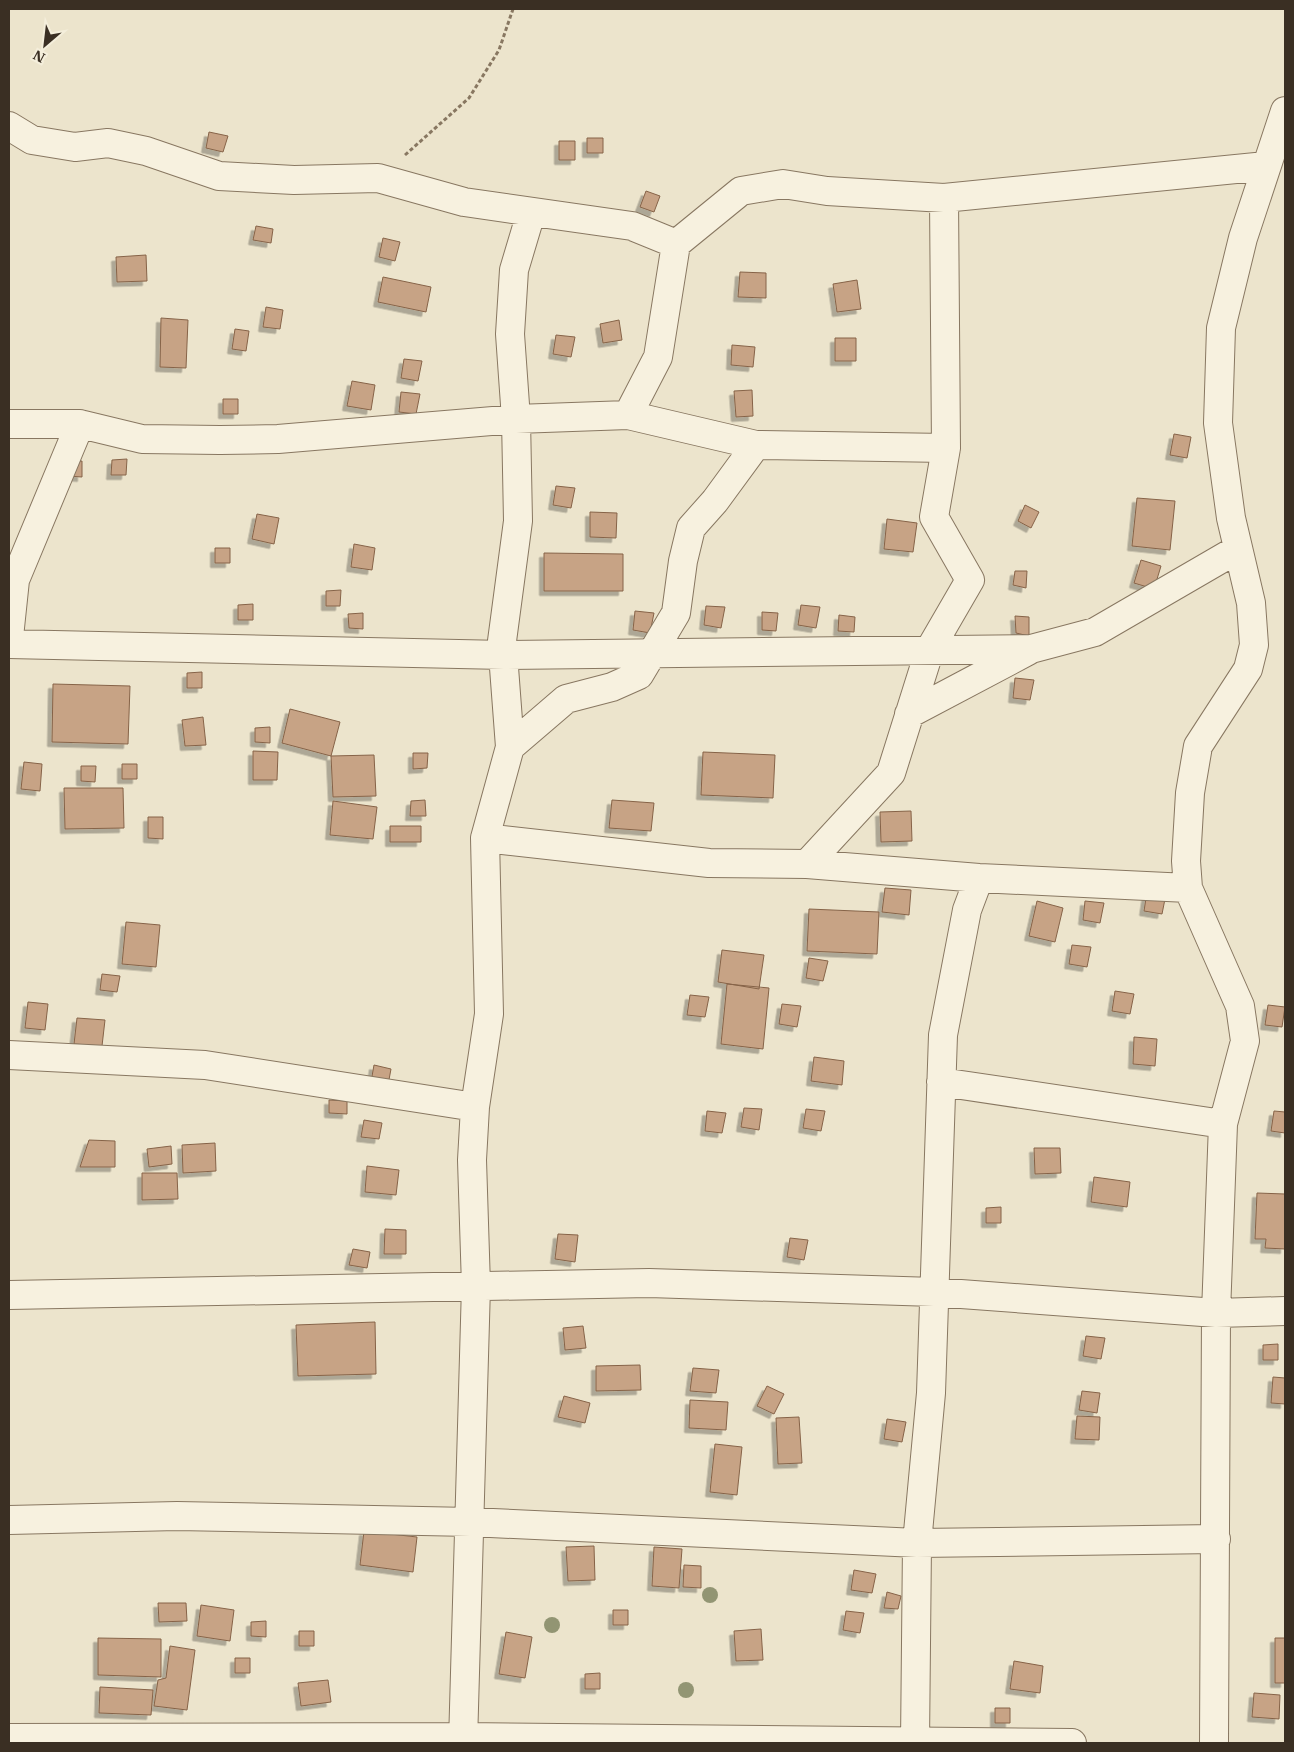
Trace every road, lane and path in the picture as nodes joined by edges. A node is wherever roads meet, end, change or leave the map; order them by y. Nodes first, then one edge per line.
1 (513, 9) edge
2 (1285, 111) edge
3 (9, 126) edge
4 (1266, 166) junction
5 (378, 178) junction
6 (944, 198) junction
7 (531, 213) junction
8 (676, 244) junction
9 (628, 415) junction
10 (516, 419) junction
11 (9, 424) edge
12 (80, 424) junction
13 (756, 445) junction
14 (946, 448) junction
15 (1238, 549) junction
16 (9, 637) edge
17 (9, 644) edge
18 (930, 649) junction
19 (1031, 649) junction
20 (654, 653) junction
21 (504, 655) junction
22 (909, 714) junction
23 (510, 747) junction
24 (485, 838) junction
25 (807, 864) junction
26 (979, 878) junction
27 (1188, 888) junction
28 (9, 1055) edge
29 (941, 1082) junction
30 (475, 1107) junction
31 (1223, 1124) junction
32 (476, 1286) junction
33 (934, 1292) junction
34 (9, 1294) edge
35 (1285, 1311) edge
36 (1216, 1313) junction
37 (9, 1520) edge
38 (470, 1522) junction
39 (1216, 1539) junction
40 (917, 1543) junction
41 (9, 1738) edge
42 (462, 1740) edge
43 (915, 1742) edge
44 (1072, 1743) edge
45 (1214, 1743) edge

1 - 5 path
2 - 4 street
3 - 5 street
4 - 6 street
4 - 15 street
5 - 7 street
6 - 8 street
6 - 14 street
7 - 8 street
7 - 10 street
8 - 9 street
9 - 10 street
9 - 13 street
10 - 12 street
10 - 21 street
11 - 12 street
12 - 16 street
13 - 14 street
13 - 20 street
14 - 18 street
15 - 19 street
15 - 27 street
17 - 21 street
18 - 19 street
18 - 20 street
18 - 22 street
19 - 22 street
20 - 21 street
20 - 23 street
21 - 23 street
22 - 25 street
23 - 24 street
24 - 25 street
24 - 30 street
25 - 26 street
26 - 27 street
26 - 29 street
27 - 31 street
28 - 30 street
29 - 31 street
29 - 33 street
30 - 32 street
31 - 36 street
32 - 33 street
32 - 34 street
32 - 38 street
33 - 36 street
33 - 40 street
35 - 36 street
36 - 39 street
37 - 38 street
38 - 40 street
38 - 42 street
39 - 40 street
39 - 45 street
40 - 43 street
41 - 42 street
42 - 43 street
43 - 44 street

